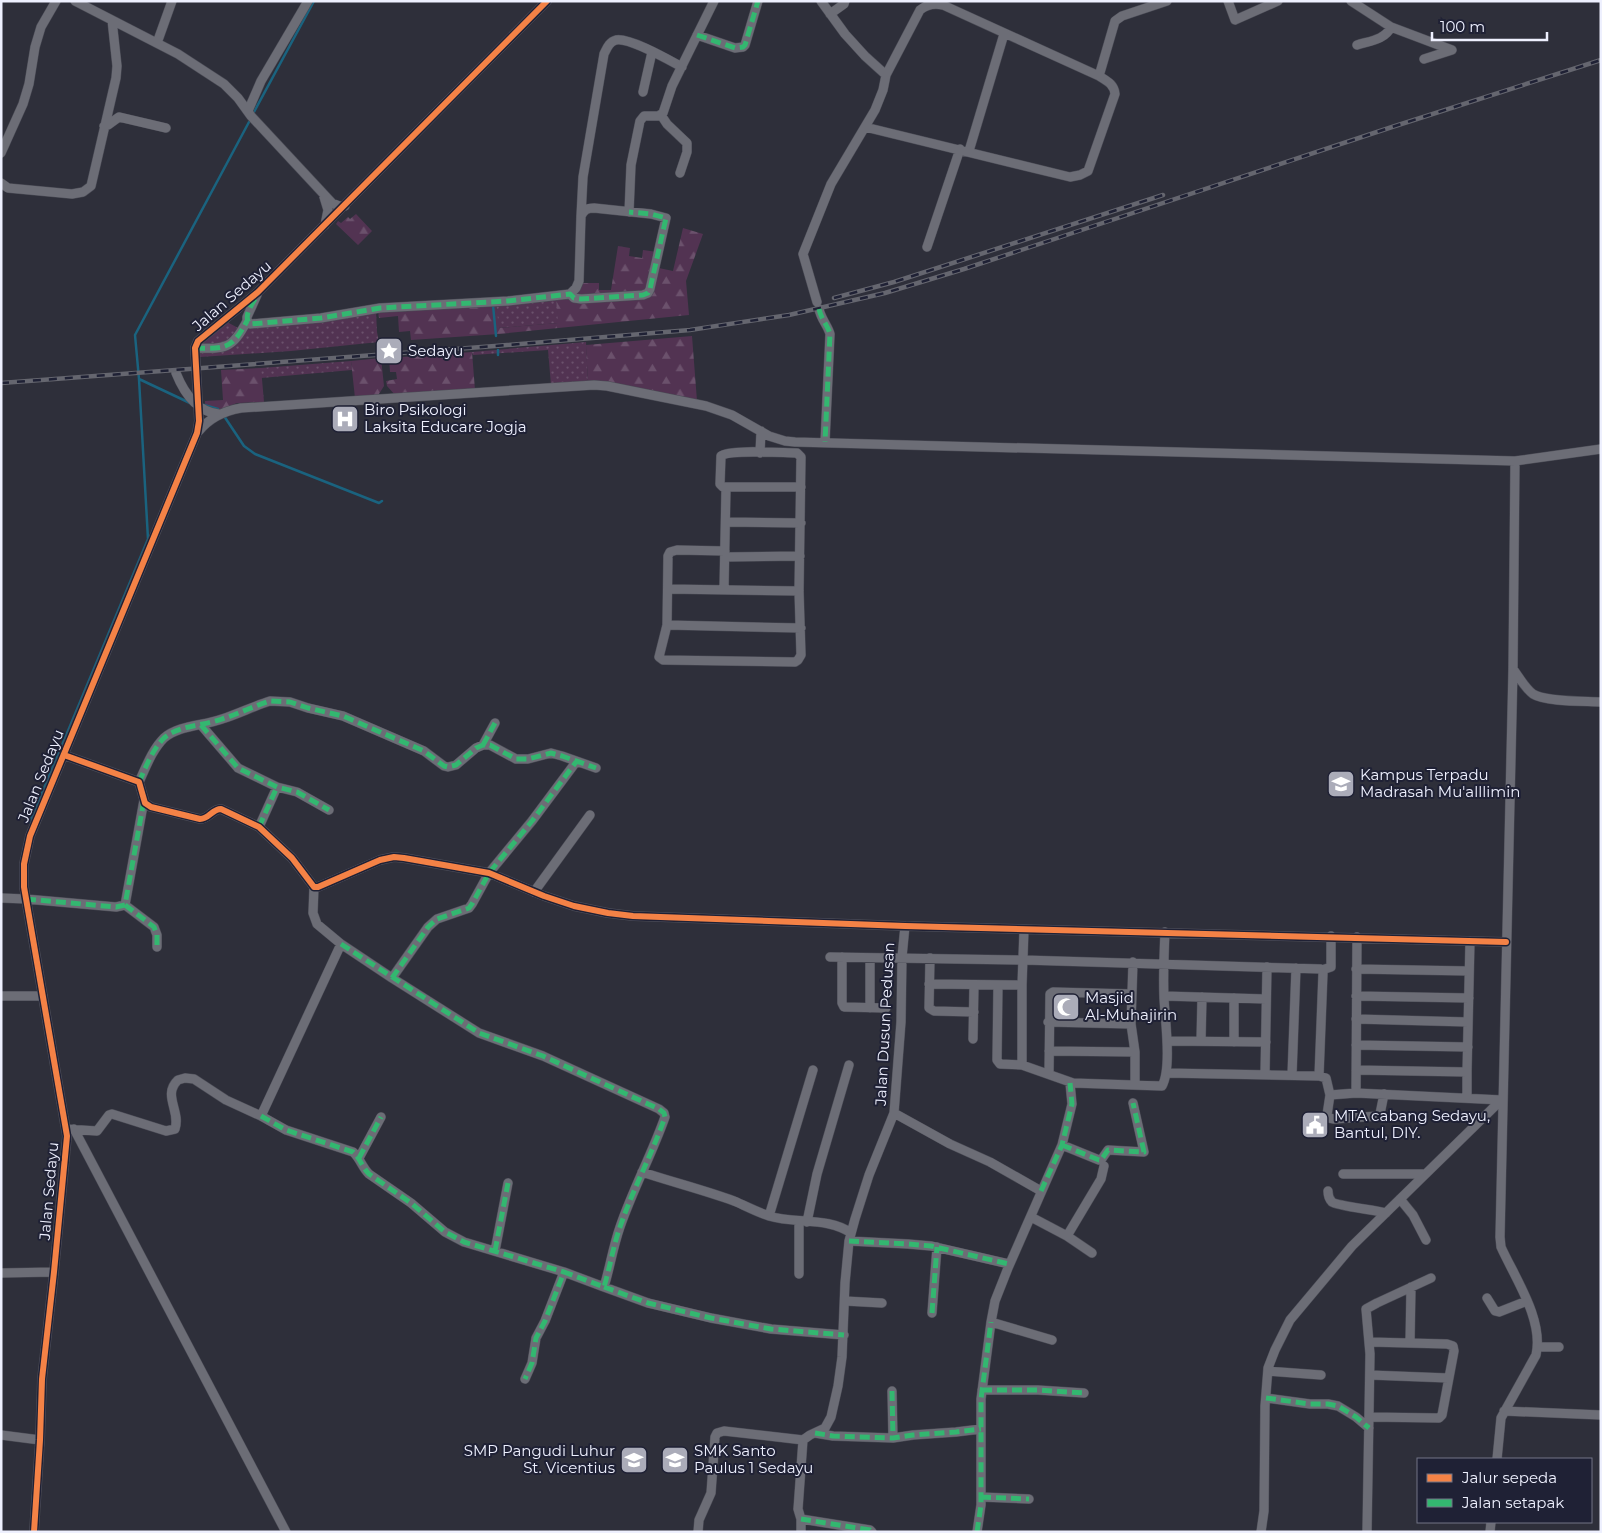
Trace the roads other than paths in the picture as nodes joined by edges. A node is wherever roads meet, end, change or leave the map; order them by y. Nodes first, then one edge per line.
1 (56, 1) edge
2 (75, 1) edge
3 (172, 1) edge
4 (308, 1) edge
5 (548, 1) edge
6 (714, 1) edge
7 (758, 1) edge
8 (821, 1) edge
9 (845, 1) edge
10 (1167, 1) edge
11 (1228, 1) edge
12 (1278, 1) edge
13 (1351, 1) edge
14 (830, 14) junction
15 (112, 20) junction
16 (1391, 28) junction
17 (1004, 34) junction
18 (697, 35) junction
19 (157, 43) junction
20 (1357, 45) dead end
21 (652, 52) junction
22 (1424, 59) dead end
23 (682, 67) junction
24 (886, 75) junction
25 (1099, 76) junction
26 (643, 92) dead end
27 (248, 111) junction
28 (661, 115) junction
29 (104, 126) junction
30 (865, 127) junction
31 (166, 128) dead end
32 (964, 150) junction
33 (1, 153) edge
34 (680, 173) dead end
35 (1, 183) edge
36 (322, 192) junction
37 (345, 206) junction
38 (629, 212) junction
39 (581, 216) junction
40 (325, 226) junction
41 (927, 247) dead end
42 (258, 292) junction
43 (570, 294) junction
44 (247, 321) junction
45 (196, 348) junction
46 (176, 373) dead end
47 (198, 407) junction
48 (220, 414) junction
49 (761, 431) junction
50 (197, 433) junction
51 (776, 438) junction
52 (825, 442) junction
53 (1601, 449) edge
54 (760, 453) junction
55 (776, 453) junction
56 (1515, 461) junction
57 (802, 487) junction
58 (726, 488) junction
59 (726, 522) junction
60 (801, 523) junction
61 (725, 554) junction
62 (800, 556) junction
63 (668, 588) junction
64 (724, 589) junction
65 (799, 591) junction
66 (667, 625) junction
67 (801, 628) junction
68 (1513, 669) junction
69 (1601, 702) edge
70 (495, 723) dead end
71 (201, 726) junction
72 (482, 744) junction
73 (64, 755) junction
74 (574, 765) junction
75 (596, 768) dead end
76 (139, 782) junction
77 (277, 787) junction
78 (144, 800) junction
79 (329, 810) dead end
80 (590, 815) dead end
81 (259, 827) junction
82 (489, 873) junction
83 (312, 884) junction
84 (534, 892) junction
85 (1, 898) edge
86 (26, 898) junction
87 (125, 905) junction
88 (905, 926) junction
89 (1024, 930) junction
90 (1164, 932) junction
91 (1331, 936) junction
92 (1357, 937) junction
93 (1470, 941) junction
94 (1506, 942) junction
95 (341, 944) junction
96 (157, 947) dead end
97 (830, 957) dead end
98 (842, 957) junction
99 (870, 958) junction
100 (902, 958) junction
101 (930, 958) junction
102 (1024, 960) junction
103 (1133, 962) junction
104 (1164, 964) junction
105 (1267, 966) junction
106 (1296, 968) junction
107 (1356, 969) junction
108 (1322, 970) junction
109 (1469, 971) junction
110 (392, 978) junction
111 (929, 984) junction
112 (974, 985) junction
113 (998, 985) junction
114 (1022, 985) junction
115 (1131, 994) junction
116 (1, 996) edge
117 (43, 996) junction
118 (1164, 996) junction
119 (1356, 996) junction
120 (1202, 997) junction
121 (1234, 998) junction
122 (1469, 998) junction
123 (1266, 999) junction
124 (870, 1008) junction
125 (886, 1008) dead end
126 (974, 1012) junction
127 (1356, 1019) junction
128 (1048, 1022) junction
129 (1468, 1022) junction
130 (1131, 1024) junction
131 (973, 1039) dead end
132 (1167, 1041) junction
133 (1201, 1041) junction
134 (1234, 1042) junction
135 (1266, 1042) junction
136 (1356, 1045) junction
137 (1468, 1047) junction
138 (1049, 1051) junction
139 (1135, 1052) junction
140 (849, 1065) dead end
141 (1022, 1065) junction
142 (813, 1070) dead end
143 (1356, 1070) junction
144 (1166, 1072) junction
145 (1467, 1072) junction
146 (1049, 1074) junction
147 (1265, 1074) junction
148 (1292, 1075) junction
149 (1319, 1076) junction
150 (1070, 1083) junction
151 (1136, 1085) junction
152 (1356, 1093) junction
153 (1330, 1094) junction
154 (1384, 1094) junction
155 (1467, 1098) junction
156 (1500, 1100) junction
157 (1133, 1103) dead end
158 (894, 1113) junction
159 (260, 1116) junction
160 (380, 1117) dead end
161 (70, 1129) junction
162 (1062, 1145) junction
163 (359, 1158) junction
164 (1104, 1166) dead end
165 (642, 1172) junction
166 (1343, 1174) dead end
167 (1426, 1174) junction
168 (508, 1183) dead end
169 (1041, 1191) junction
170 (1328, 1191) dead end
171 (1400, 1199) junction
172 (1386, 1213) junction
173 (769, 1216) junction
174 (1030, 1217) junction
175 (803, 1222) junction
176 (1067, 1236) junction
177 (850, 1237) junction
178 (1426, 1240) dead end
179 (937, 1248) junction
180 (495, 1251) junction
181 (1092, 1253) dead end
182 (1010, 1264) junction
183 (54, 1272) junction
184 (564, 1272) junction
185 (1, 1273) edge
186 (799, 1274) dead end
187 (1431, 1278) dead end
188 (604, 1287) junction
189 (1410, 1287) junction
190 (1487, 1298) dead end
191 (845, 1301) junction
192 (1527, 1301) junction
193 (882, 1303) dead end
194 (932, 1313) dead end
195 (991, 1322) junction
196 (844, 1334) junction
197 (1052, 1340) dead end
198 (1370, 1342) junction
199 (1410, 1344) junction
200 (1538, 1347) junction
201 (1559, 1347) dead end
202 (1268, 1371) junction
203 (1321, 1375) dead end
204 (1370, 1375) junction
205 (525, 1378) dead end
206 (1448, 1378) junction
207 (982, 1390) junction
208 (892, 1391) dead end
209 (1084, 1393) dead end
210 (1266, 1398) junction
211 (1504, 1410) junction
212 (1601, 1415) edge
213 (1369, 1416) junction
214 (1369, 1428) junction
215 (981, 1429) junction
216 (815, 1433) junction
217 (1, 1435) edge
218 (893, 1438) junction
219 (40, 1440) junction
220 (803, 1440) junction
221 (1497, 1458) edge
222 (980, 1497) junction
223 (1029, 1499) dead end
224 (801, 1519) junction
225 (34, 1532) edge
226 (286, 1532) edge
227 (698, 1532) edge
228 (801, 1532) edge
229 (872, 1532) edge
230 (977, 1532) edge
231 (1261, 1532) edge
232 (1367, 1532) edge

1 - 33 street
2 - 15 street
3 - 19 street
4 - 27 street
5 - 37 street, Jalan Sedayu
6 - 18 street
7 - 18 street
8 - 14 street
9 - 14 street
10 - 25 street
11 - 12 street
13 - 16 street
14 - 24 street
15 - 19 street
15 - 29 street
16 - 20 street
16 - 22 street
17 - 24 street
17 - 25 street
17 - 32 street
18 - 23 street
19 - 27 street
21 - 23 street
21 - 26 street
21 - 39 street
23 - 28 street
24 - 30 street
25 - 32 street
27 - 36 street
28 - 34 street
28 - 38 street
29 - 31 street
29 - 35 street
30 - 32 street
30 - 52 street
32 - 41 street
36 - 37 street
36 - 40 street
37 - 40 street, Jalan Sedayu
38 - 39 street
38 - 43 street
39 - 43 street
40 - 42 street, Jalan Sedayu
42 - 44 street
42 - 45 street, Jalan Sedayu
43 - 44 street
44 - 45 street
45 - 47 street, Jalan Sedayu
46 - 47 street
47 - 48 street
47 - 50 street, Jalan Sedayu
48 - 49 street
48 - 50 street
49 - 51 street
49 - 54 street
50 - 73 street, Jalan Sedayu
51 - 52 street
51 - 55 street
52 - 56 street
53 - 56 street
54 - 55 street
54 - 58 street
55 - 57 street
56 - 68 street
57 - 58 street
57 - 60 street
58 - 59 street
59 - 60 street
59 - 61 street
60 - 62 street
61 - 62 street
61 - 63 street
61 - 64 street
62 - 65 street
63 - 64 street
63 - 66 street
64 - 65 street
65 - 67 street
66 - 67 street
66 - 67 street
68 - 69 street
68 - 94 street
70 - 72 street
71 - 72 street
71 - 76 street
71 - 77 street
72 - 74 street
73 - 76 street
73 - 86 street, Jalan Sedayu
74 - 75 street
74 - 82 street
76 - 78 street
77 - 79 street
77 - 81 street
78 - 81 street
78 - 87 street
80 - 84 street
81 - 83 street
82 - 83 street
82 - 84 street
82 - 110 street
83 - 95 street
84 - 88 street
85 - 86 street
86 - 87 street
86 - 117 street, Jalan Sedayu
87 - 96 street
88 - 89 street
88 - 100 street, Jalan Dusun Pedusan
89 - 90 street
89 - 102 street
90 - 91 street
90 - 104 street
91 - 92 street
91 - 108 street
92 - 93 street
92 - 107 street
93 - 94 street
93 - 109 street
94 - 156 street
95 - 110 street
95 - 159 street
97 - 98 street
98 - 99 street
98 - 124 street
99 - 100 street
99 - 124 street
100 - 101 street
100 - 158 street, Jalan Dusun Pedusan
101 - 102 street
101 - 111 street
102 - 103 street
102 - 114 street
103 - 104 street
103 - 115 street
104 - 105 street
104 - 118 street
105 - 106 street
105 - 123 street
106 - 108 street
106 - 148 street
107 - 109 street
107 - 119 street
108 - 149 street
109 - 122 street
110 - 165 street
111 - 112 street
111 - 126 street
112 - 113 street
112 - 126 street
113 - 114 street
113 - 141 street
114 - 141 street
115 - 128 street
115 - 130 street
116 - 117 street
117 - 161 street, Jalan Sedayu
118 - 120 street
118 - 132 street
119 - 122 street
119 - 127 street
120 - 121 street
120 - 133 street
121 - 123 street
121 - 134 street
122 - 129 street
123 - 135 street
124 - 125 street
126 - 131 street
127 - 129 street
127 - 136 street
128 - 130 street
128 - 138 street
129 - 137 street
130 - 139 street
132 - 133 street
132 - 144 street
133 - 134 street
134 - 135 street
135 - 147 street
136 - 137 street
136 - 143 street
137 - 145 street
138 - 139 street
138 - 146 street
139 - 151 street
140 - 175 street
141 - 146 street
142 - 173 street
143 - 145 street
143 - 152 street
144 - 147 street
144 - 151 street
145 - 155 street
146 - 150 street
147 - 148 street
148 - 149 street
149 - 153 street
150 - 151 street
150 - 162 street
152 - 153 street
152 - 154 street
153 - 154 street
154 - 155 street
155 - 156 street
156 - 167 street
156 - 192 street
157 - 162 street
158 - 169 street
158 - 177 street, Jalan Dusun Pedusan
159 - 161 street
159 - 163 street
160 - 163 street
161 - 183 street, Jalan Sedayu
161 - 226 street
162 - 169 street
163 - 180 street
164 - 176 street
165 - 173 street
165 - 188 street
166 - 167 street
167 - 171 street
168 - 180 street
169 - 174 street
170 - 172 street
171 - 172 street
171 - 178 street
172 - 202 street
173 - 175 street
174 - 176 street
174 - 182 street
175 - 177 street
175 - 186 street
176 - 181 street
177 - 179 street
177 - 191 street, Jalan Dusun Pedusan
179 - 182 street
179 - 194 street
180 - 184 street
182 - 195 street
183 - 185 street
183 - 219 street, Jalan Sedayu
184 - 188 street
184 - 205 street
187 - 189 street
188 - 196 street
189 - 198 street
189 - 199 street
190 - 192 street
191 - 193 street
191 - 196 street, Jalan Dusun Pedusan
192 - 200 street
195 - 197 street
195 - 207 street
196 - 216 street, Jalan Dusun Pedusan
198 - 199 street
198 - 204 street
199 - 206 street
200 - 201 street
200 - 211 street
202 - 203 street
202 - 210 street
204 - 206 street
204 - 213 street
206 - 213 street
207 - 209 street
207 - 215 street
208 - 218 street
210 - 214 street
210 - 231 street
211 - 212 street
211 - 221 street
213 - 214 street
214 - 232 street
215 - 218 street
215 - 222 street
216 - 218 street
216 - 220 street, Jalan Dusun Pedusan
217 - 219 street
219 - 225 street, Jalan Sedayu
220 - 224 street
220 - 227 street
222 - 223 street
222 - 230 street
224 - 228 street
224 - 229 street

